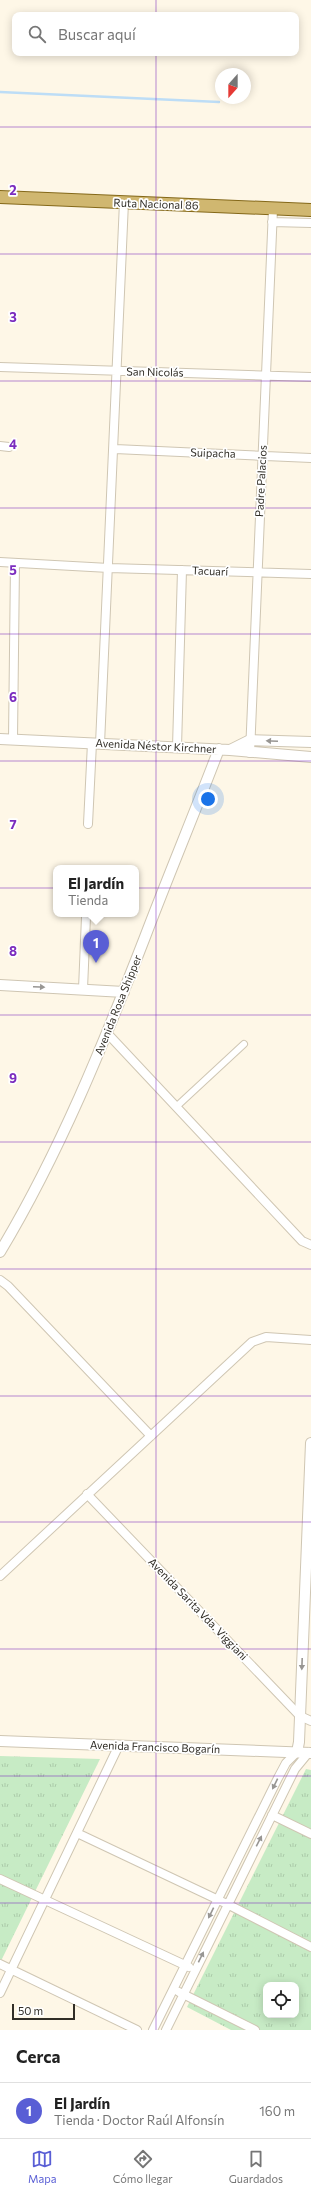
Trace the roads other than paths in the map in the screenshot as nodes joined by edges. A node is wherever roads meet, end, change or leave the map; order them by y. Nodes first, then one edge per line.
1 (0, 197) edge
2 (124, 202) junction
3 (273, 209) junction
4 (311, 210) edge
5 (272, 222) junction
6 (311, 223) edge
7 (0, 367) edge
8 (118, 372) junction
9 (266, 375) junction
10 (311, 377) edge
11 (115, 449) junction
12 (262, 456) junction
13 (311, 458) edge
14 (0, 562) edge
15 (15, 563) junction
16 (109, 568) junction
17 (182, 570) junction
18 (257, 572) junction
19 (311, 574) edge
20 (0, 739) edge
21 (13, 739) junction
22 (250, 740) junction
23 (311, 742) edge
24 (96, 743) junction
25 (177, 747) junction
26 (219, 749) junction
27 (230, 750) junction
28 (250, 753) junction
29 (311, 757) edge
30 (88, 824) dead end
31 (86, 917) dead end
32 (0, 985) edge
33 (83, 990) junction
34 (124, 992) junction
35 (107, 1033) junction
36 (244, 1044) dead end
37 (176, 1107) junction
38 (311, 1245) edge
39 (0, 1252) edge
40 (0, 1280) edge
41 (311, 1340) edge
42 (151, 1436) junction
43 (311, 1443) edge
44 (87, 1494) junction
45 (309, 1526) edge
46 (0, 1576) edge
47 (307, 1639) edge
48 (300, 1716) junction
49 (311, 1721) edge
50 (0, 1741) edge
51 (119, 1745) junction
52 (310, 1750) edge
53 (297, 1752) junction
54 (272, 1815) junction
55 (77, 1833) junction
56 (311, 1834) edge
57 (0, 1879) edge
58 (218, 1899) junction
59 (45, 1900) junction
60 (227, 1904) junction
61 (311, 1947) edge
62 (0, 1964) edge
63 (185, 1965) junction
64 (12, 1970) junction
65 (195, 1970) junction
66 (173, 1989) junction
67 (0, 1993) edge
68 (184, 1994) junction
69 (137, 2030) edge
70 (153, 2030) edge
71 (166, 2030) edge
72 (255, 2030) edge

1 - 2 main road, Ruta Nacional 86
2 - 3 main road, Ruta Nacional 86
2 - 8 street
3 - 4 main road, Ruta Nacional 86
3 - 5 street, Padre Palacios
5 - 6 street
5 - 9 street, Padre Palacios
7 - 8 street, San Nicolás
8 - 9 street, San Nicolás
8 - 11 street
9 - 10 street, San Nicolás
9 - 12 street, Padre Palacios
11 - 12 street, Suipacha
11 - 16 street
12 - 13 street, Suipacha
12 - 18 street, Padre Palacios
14 - 15 street, Tacuarí
15 - 16 street, Tacuarí
15 - 21 street
16 - 17 street, Tacuarí
16 - 24 street
17 - 18 street, Tacuarí
17 - 25 street
18 - 19 street, Tacuarí
18 - 22 street, Padre Palacios
20 - 21 street, Avenida Néstor Kirchner
21 - 24 street, Avenida Néstor Kirchner
23 -> 22 street
22 - 27 street
22 - 28 street, Padre Palacios
24 - 25 street, Avenida Néstor Kirchner
24 - 30 street
25 - 26 street, Avenida Néstor Kirchner
26 - 27 street, Avenida Néstor Kirchner
26 - 34 street, Avenida Rosa Shipper
27 - 28 street, Avenida Néstor Kirchner
28 - 29 street, Avenida Néstor Kirchner
31 - 33 street
32 -> 33 street
33 - 34 street
34 - 35 street, Avenida Rosa Shipper
35 - 37 street
35 - 39 street, Avenida Rosa Shipper
36 - 37 street
37 - 38 street
40 - 42 street
41 - 42 street
42 - 44 street
43 - 45 street
44 - 46 street
44 - 48 street, Avenida Sarita Vda. Viggiani
45 - 47 street
47 -> 48 street
48 - 49 street, Avenida Sarita Vda. Viggiani
48 - 53 street
50 - 51 street, Avenida Francisco Bogarín
51 - 53 street, Avenida Francisco Bogarín
51 - 55 street
52 - 53 street, Avenida Francisco Bogarín
52 - 54 street
53 -> 58 street
54 - 56 street
60 -> 54 street
55 - 58 street
55 - 59 street
57 - 59 street
58 - 60 street
58 -> 63 street
59 - 63 street
59 - 64 street
60 - 61 street
65 -> 60 street
62 - 64 street
63 - 65 street
63 - 66 street
64 - 67 street
64 - 69 street
65 - 68 street
66 - 68 street
66 - 70 street
68 - 71 street
68 - 72 street

